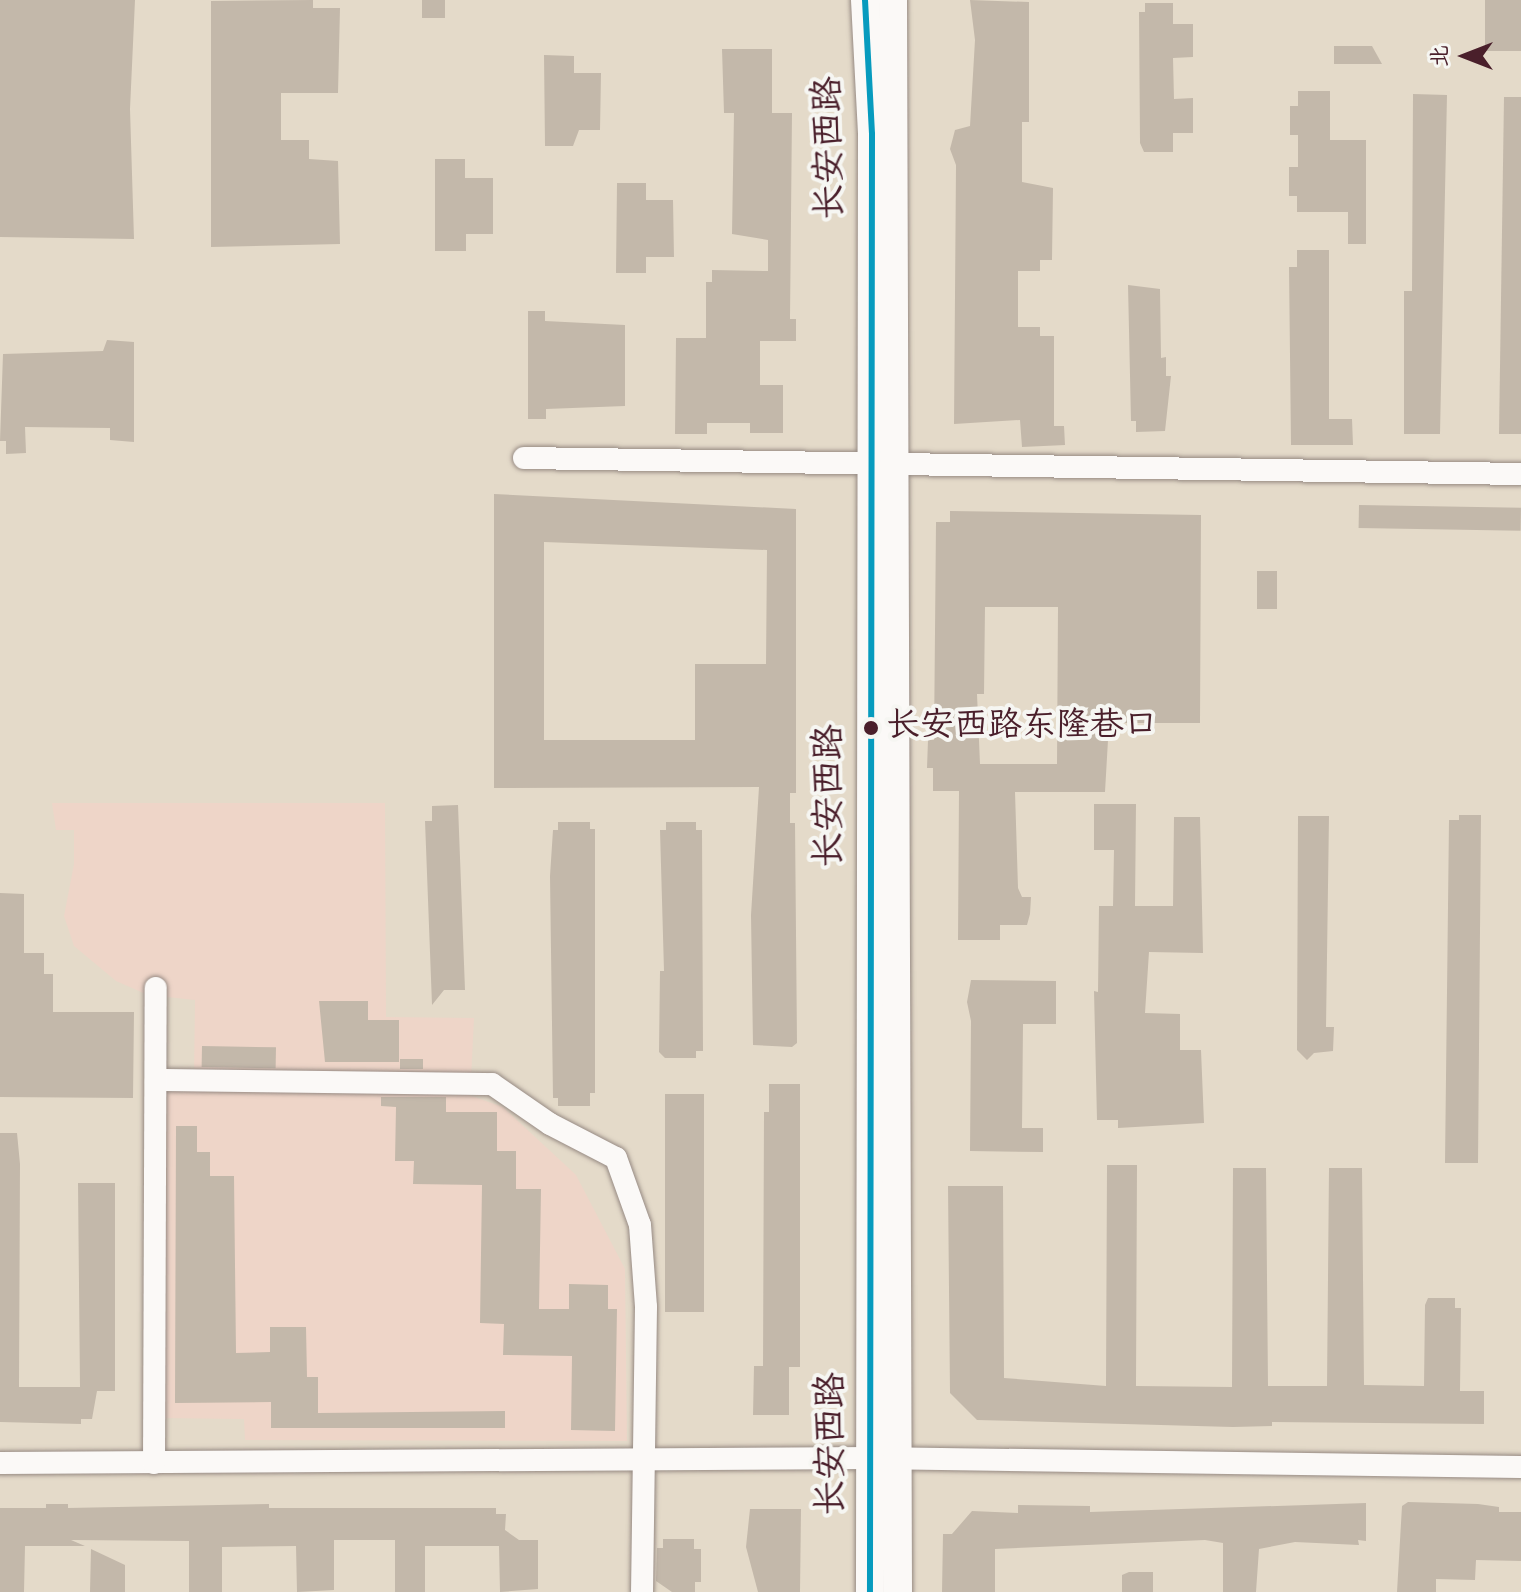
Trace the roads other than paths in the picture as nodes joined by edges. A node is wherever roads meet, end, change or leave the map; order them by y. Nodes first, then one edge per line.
1 (865, 0) edge
2 (893, 0) edge
3 (524, 458) dead end
4 (881, 467) junction
5 (1521, 474) edge
6 (156, 988) dead end
7 (156, 1080) junction
8 (885, 1460) junction
9 (0, 1463) edge
10 (154, 1463) junction
11 (640, 1463) junction
12 (1521, 1467) edge
13 (642, 1592) edge
14 (870, 1592) edge
15 (898, 1592) edge

1 - 4 main road, 长安西路
2 - 4 main road, 长安西路
3 - 4 street
4 - 5 street
4 - 8 main road, 长安西路
6 - 7 street
7 - 10 street
7 - 11 street
8 - 11 street
8 - 12 street
8 - 14 main road, 长安西路
8 - 15 main road, 长安西路
9 - 10 street
10 - 11 street
11 - 13 street

